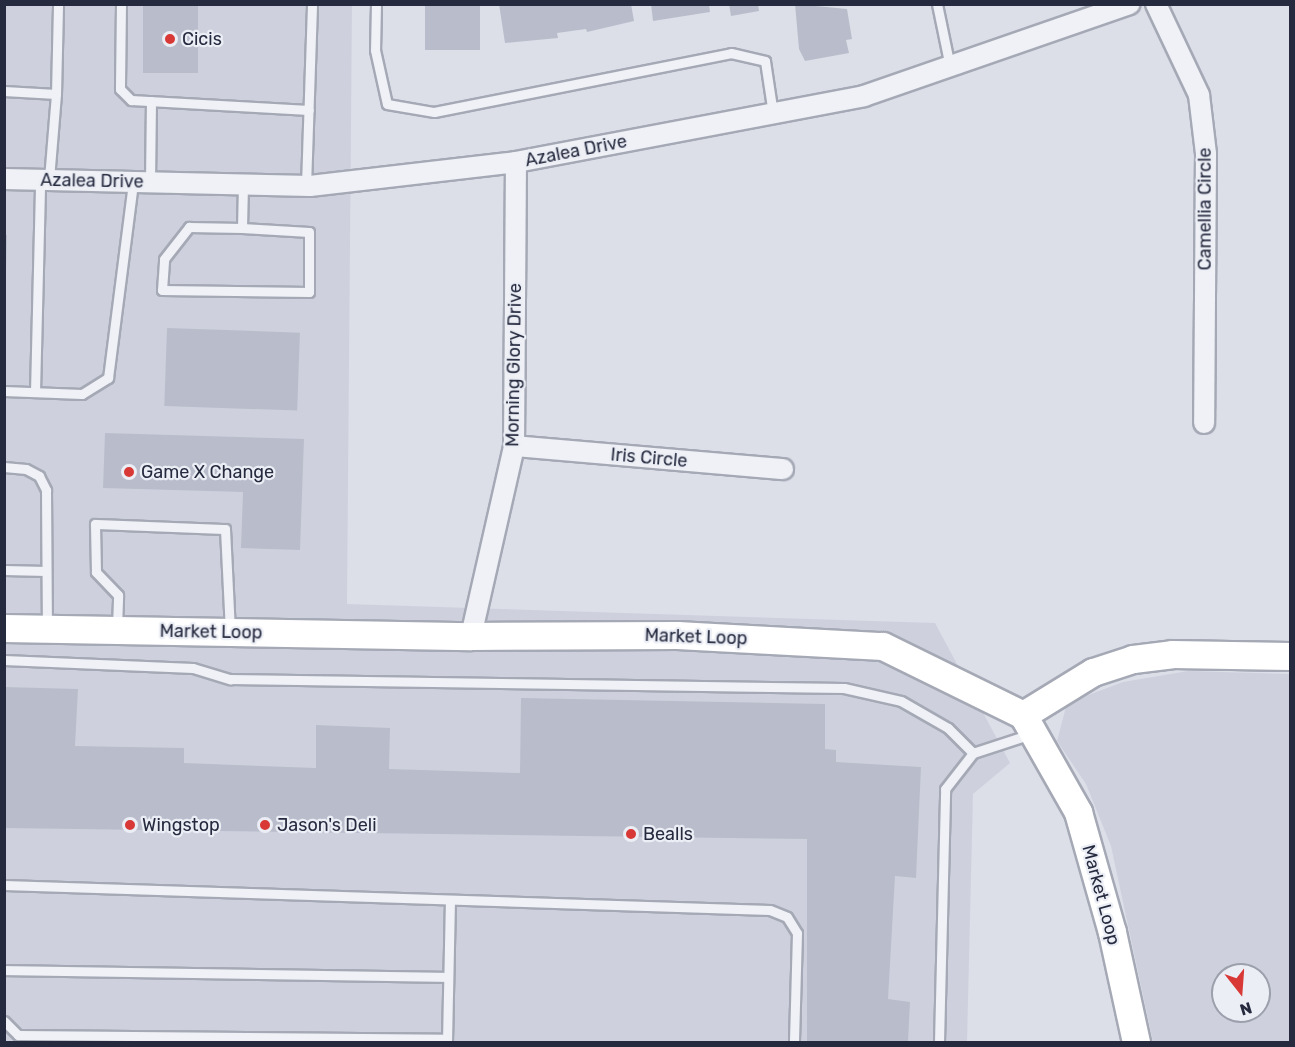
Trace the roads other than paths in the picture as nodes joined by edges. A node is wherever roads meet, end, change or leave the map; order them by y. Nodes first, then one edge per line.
1 (58, 4) edge
2 (121, 4) edge
3 (312, 4) edge
4 (376, 4) edge
5 (937, 4) edge
6 (1129, 4) edge
7 (1156, 4) edge
8 (1090, 12) edge
9 (950, 68) junction
10 (4, 91) edge
11 (56, 94) junction
12 (152, 101) junction
13 (309, 110) junction
14 (773, 114) junction
15 (516, 162) junction
16 (4, 179) edge
17 (45, 180) junction
18 (141, 182) junction
19 (243, 185) junction
20 (306, 186) junction
21 (242, 228) junction
22 (4, 391) edge
23 (35, 392) junction
24 (1204, 423) dead end
25 (514, 446) junction
26 (4, 467) edge
27 (783, 469) dead end
28 (4, 570) edge
29 (46, 571) junction
30 (4, 628) edge
31 (47, 628) junction
32 (117, 630) junction
33 (230, 632) junction
34 (471, 636) junction
35 (1290, 656) edge
36 (4, 660) edge
37 (1028, 724) junction
38 (973, 753) junction
39 (4, 885) edge
40 (450, 900) junction
41 (6, 972) edge
42 (448, 977) junction
43 (4, 1021) edge
44 (281, 1040) edge
45 (447, 1041) edge
46 (794, 1042) edge
47 (939, 1042) edge
48 (1136, 1042) edge

1 - 11 lane
2 - 12 lane
3 - 13 lane
4 - 14 lane
5 - 9 lane
6 - 8 street, Azalea Drive
7 - 24 street, Camellia Circle
8 - 9 street, Azalea Drive
9 - 14 street, Azalea Drive
10 - 11 lane
11 - 17 lane
12 - 13 lane
12 - 18 lane
13 - 20 lane
14 - 15 street, Azalea Drive
15 - 20 street, Azalea Drive
15 - 25 street, Morning Glory Drive
16 - 17 street, Azalea Drive
17 - 18 street, Azalea Drive
17 - 23 lane
18 - 19 street, Azalea Drive
18 - 23 lane
19 - 20 street, Azalea Drive
19 - 21 lane
21 - 21 lane
22 - 23 lane
25 - 27 street, Iris Circle
25 - 34 street, Morning Glory Drive
26 - 29 lane
28 - 29 lane
29 - 31 lane
30 - 31 street, Market Loop
31 - 32 street, Market Loop
32 - 33 street, Market Loop
32 - 33 lane
33 - 34 street, Market Loop
34 - 37 street, Market Loop
35 - 37 street
36 - 38 lane
37 - 38 lane
37 - 48 street, Market Loop
38 - 47 lane
39 - 40 lane
40 - 42 lane
40 - 46 lane
41 - 42 lane
42 - 45 lane
43 - 44 lane
44 - 45 lane

